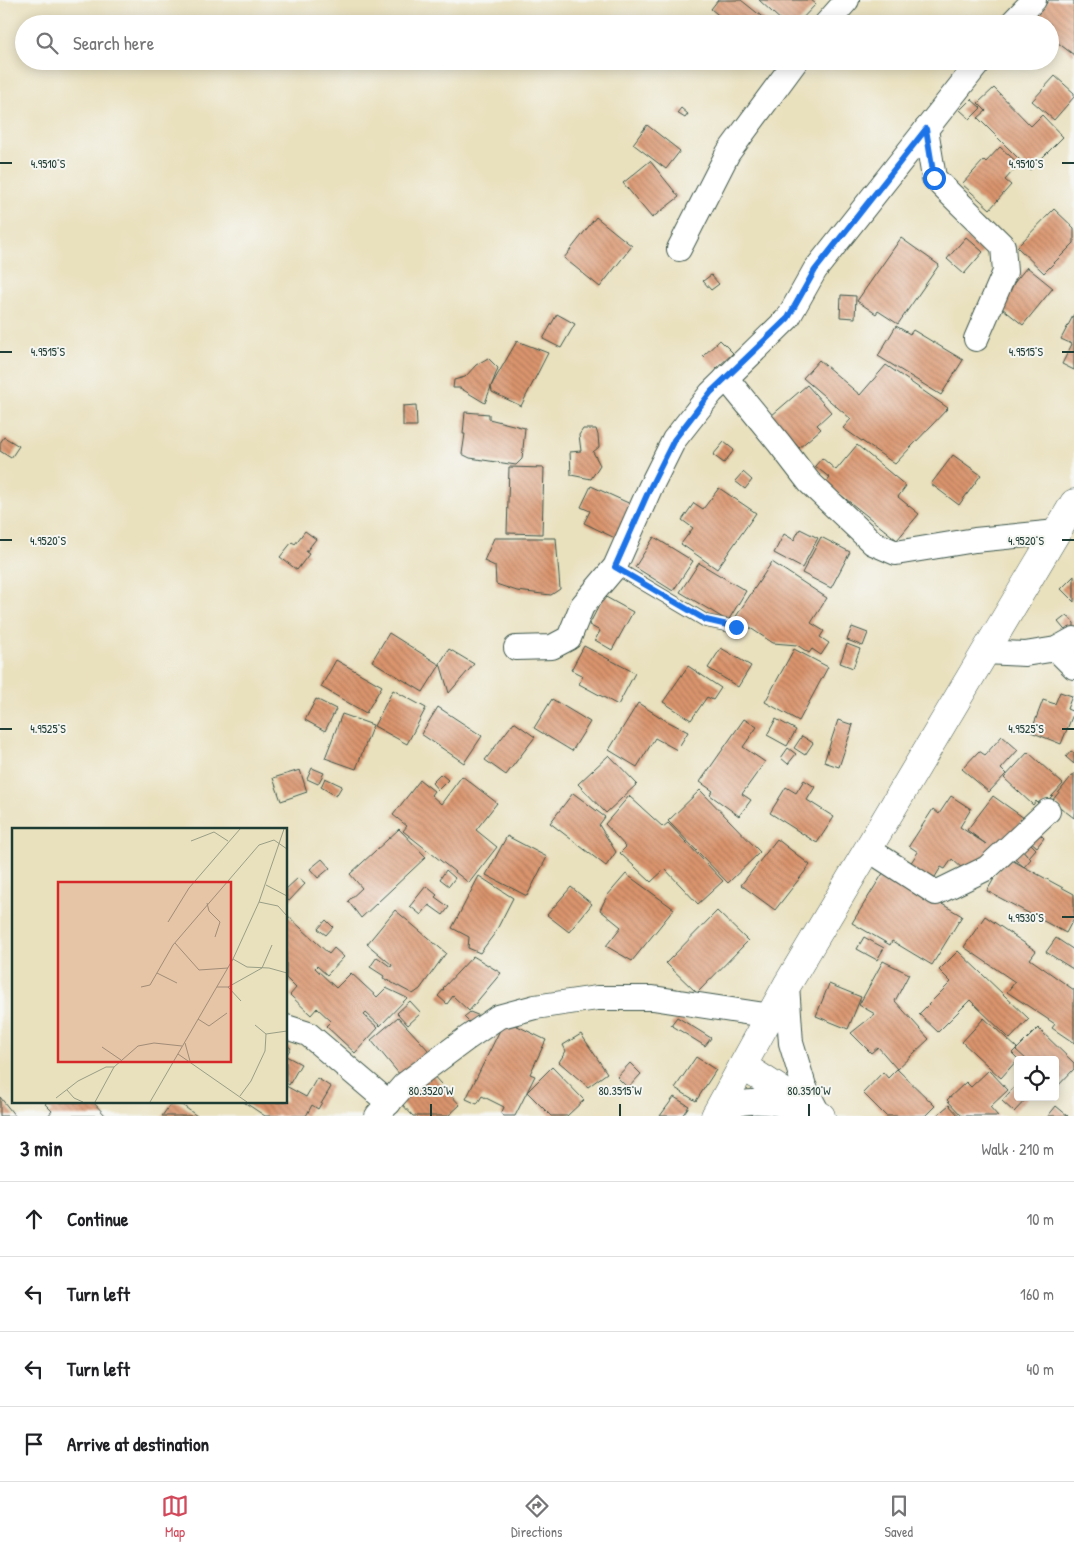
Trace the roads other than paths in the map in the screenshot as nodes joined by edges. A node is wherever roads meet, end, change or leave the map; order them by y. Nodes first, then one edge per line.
1 (848, 0) edge
2 (1034, 0) edge
3 (834, 15) edge
4 (1020, 15) edge
5 (789, 70) edge
6 (973, 70) edge
7 (926, 129) junction
8 (679, 248) dead end
9 (976, 339) dead end
10 (726, 378) junction
11 (1074, 503) edge
12 (1056, 532) junction
13 (615, 567) junction
14 (736, 627) dead end
15 (1065, 644) edge
16 (516, 648) dead end
17 (986, 652) junction
18 (1074, 667) edge
19 (1048, 811) dead end
20 (868, 849) junction
21 (787, 985) junction
22 (770, 1016) junction
23 (288, 1028) edge
24 (743, 1066) junction
25 (383, 1109) edge
26 (717, 1112) edge
27 (820, 1114) edge

1 - 3 street
2 - 4 street
5 - 8 street
6 - 7 street
7 - 9 street
7 - 10 street
10 - 12 street
10 - 13 street
11 - 12 main road
12 - 17 main road
13 - 14 lane
13 - 16 street
15 - 17 street
15 - 18 street
17 - 20 main road
19 - 20 street
20 - 21 main road
21 - 22 main road
21 - 27 street
22 - 24 main road
22 - 25 street
23 - 25 street
24 - 26 main road
24 - 27 main road
26 - 27 street

